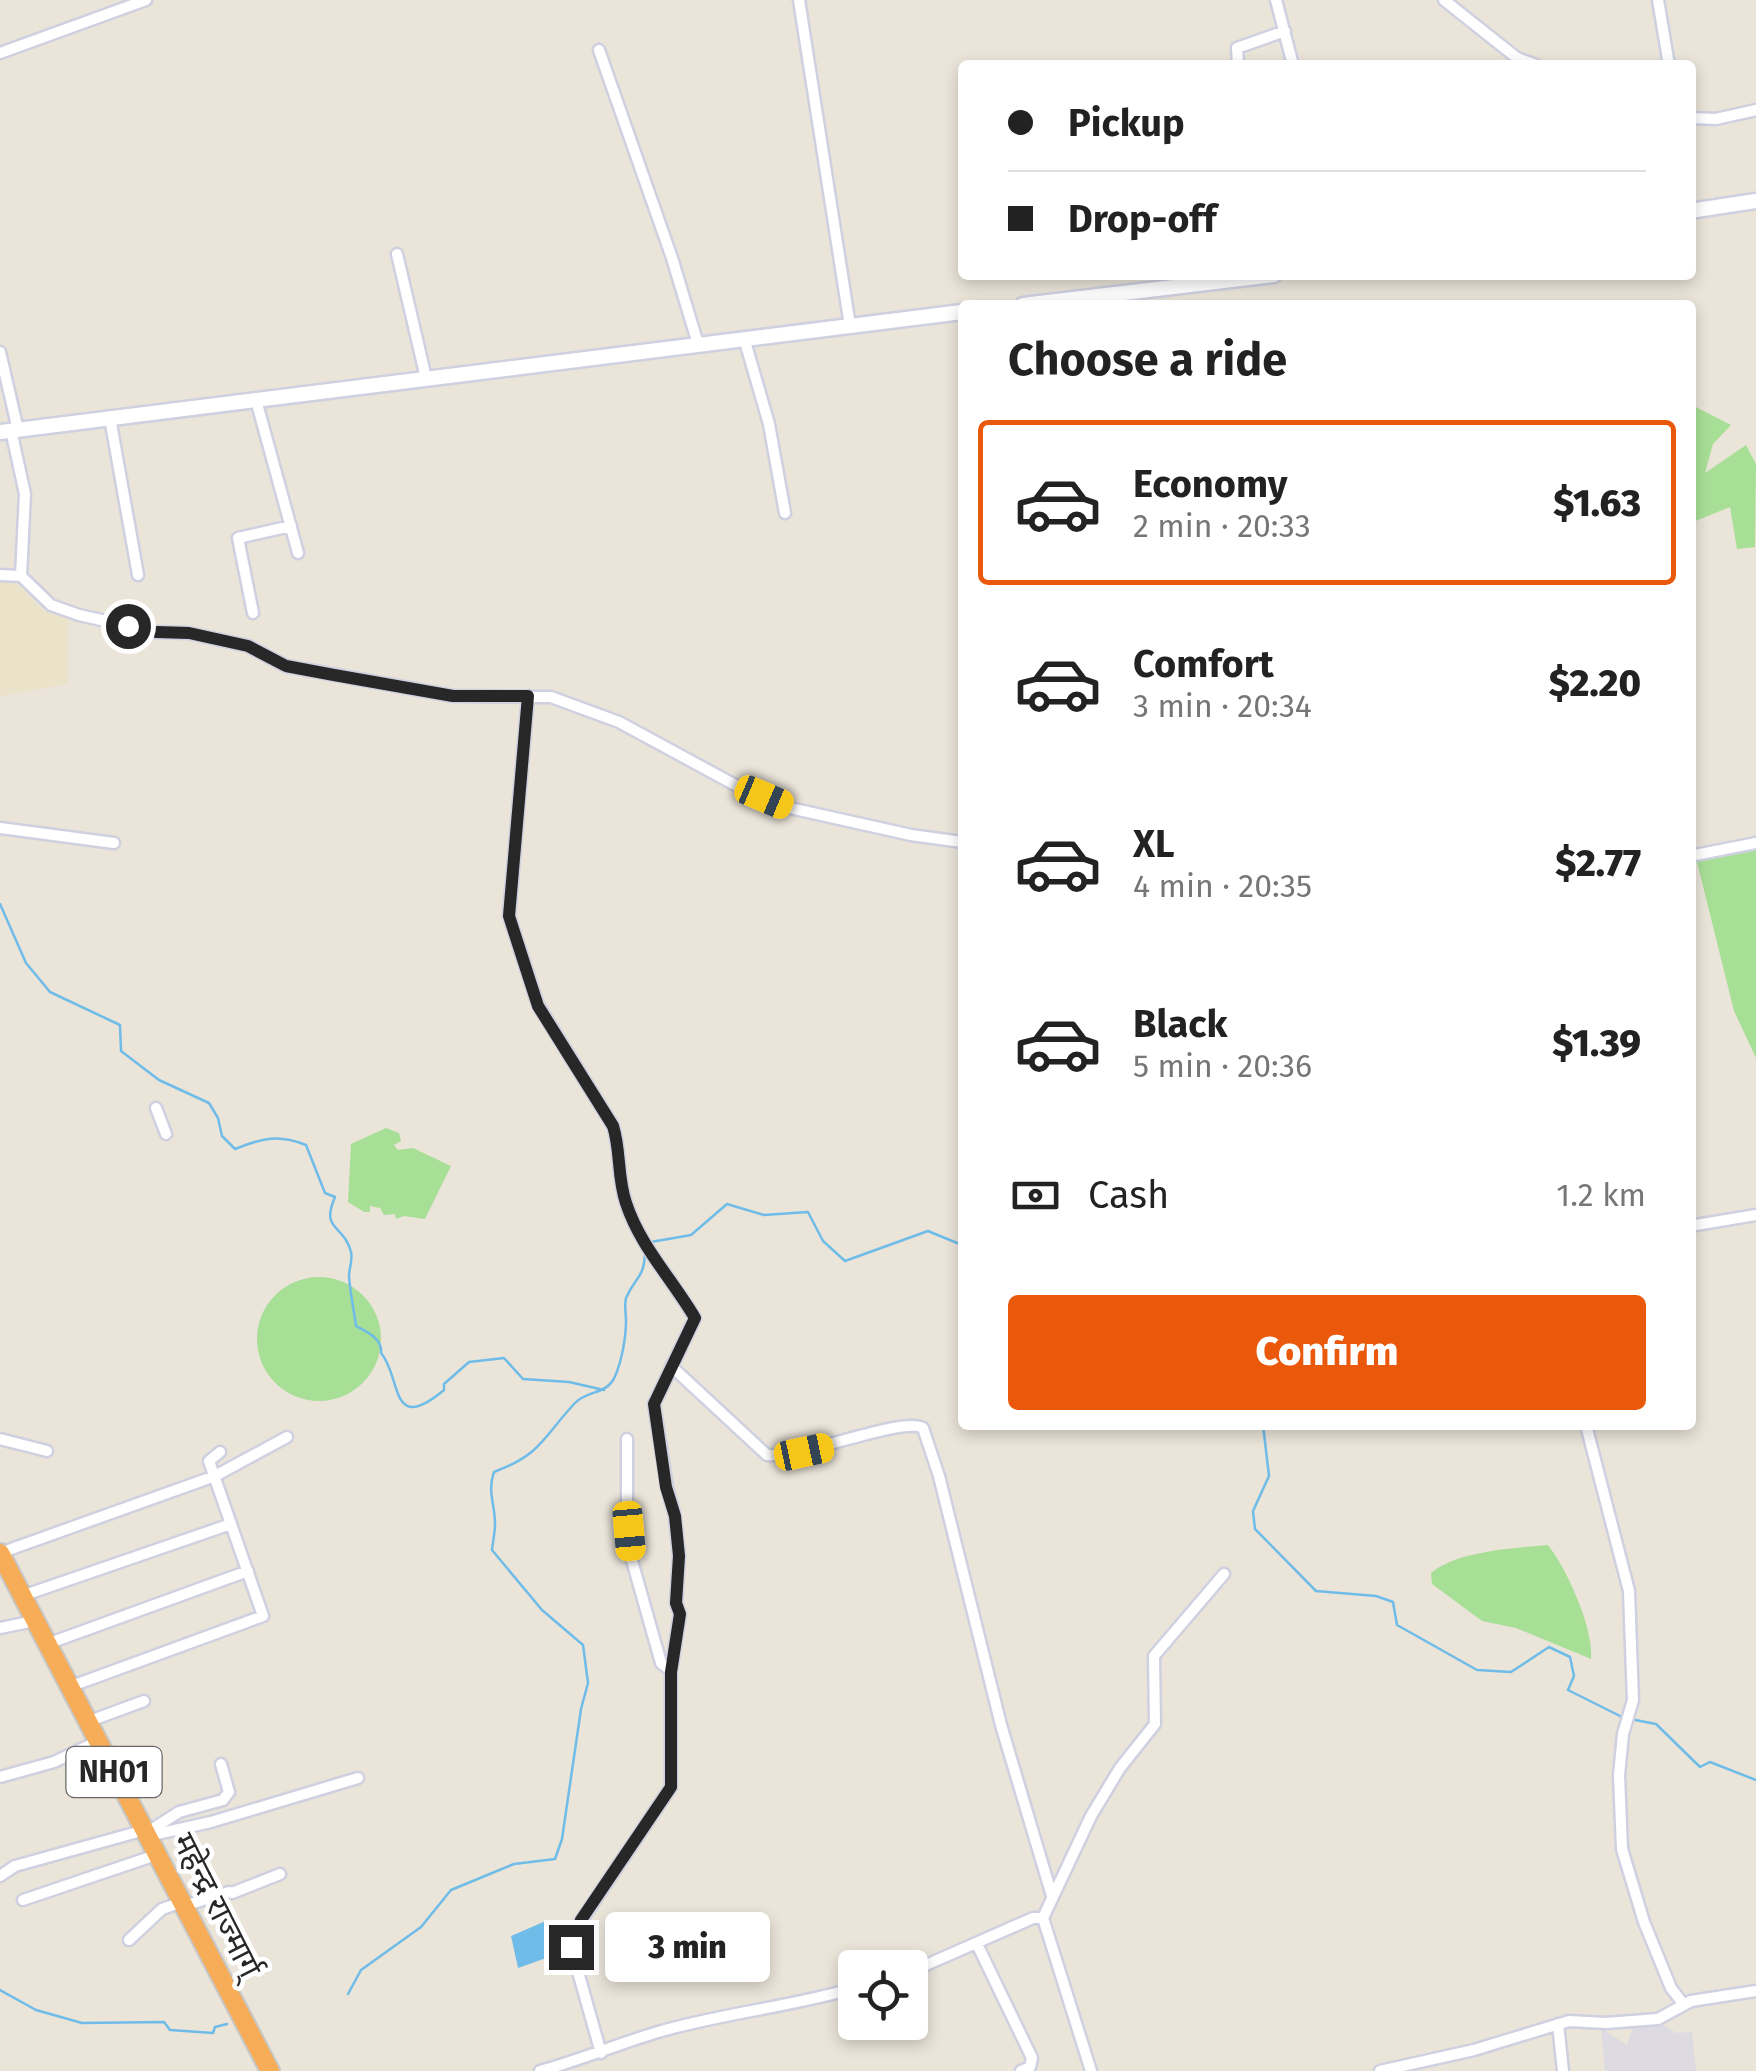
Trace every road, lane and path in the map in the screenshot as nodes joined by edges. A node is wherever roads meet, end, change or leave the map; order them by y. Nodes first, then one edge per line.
1 (146, 0) edge
2 (799, 0) edge
3 (1276, 0) edge
4 (1444, 0) edge
5 (1658, 0) edge
6 (1286, 31) junction
7 (599, 50) dead end
8 (0, 53) edge
9 (1238, 60) edge
10 (1292, 60) edge
11 (1522, 60) edge
12 (1668, 60) edge
13 (1756, 110) edge
14 (1696, 118) edge
15 (1756, 201) edge
16 (1696, 210) edge
17 (397, 254) dead end
18 (1239, 280) edge
19 (1097, 300) edge
20 (958, 312) edge
21 (850, 326) junction
22 (744, 338) junction
23 (698, 344) junction
24 (0, 352) edge
25 (426, 378) junction
26 (256, 400) junction
27 (110, 418) junction
28 (10, 431) edge
29 (786, 513) dead end
30 (291, 526) junction
31 (298, 553) dead end
32 (0, 575) edge
33 (138, 575) dead end
34 (21, 576) junction
35 (253, 613) dead end
36 (528, 696) junction
37 (0, 828) edge
38 (958, 841) edge
39 (1756, 842) edge
40 (114, 843) dead end
41 (1696, 855) edge
42 (156, 1108) dead end
43 (166, 1134) dead end
44 (1756, 1215) edge
45 (1696, 1225) edge
46 (670, 1366) junction
47 (1587, 1430) edge
48 (287, 1437) dead end
49 (626, 1438) dead end
50 (0, 1439) edge
51 (48, 1451) dead end
52 (220, 1452) dead end
53 (215, 1476) junction
54 (231, 1524) junction
55 (0, 1553) edge
56 (248, 1571) junction
57 (1224, 1574) dead end
58 (22, 1596) junction
59 (34, 1621) junction
60 (0, 1628) edge
61 (46, 1644) junction
62 (671, 1672) junction
63 (68, 1687) junction
64 (144, 1702) dead end
65 (86, 1722) junction
66 (98, 1741) junction
67 (221, 1764) dead end
68 (0, 1777) edge
69 (358, 1778) dead end
70 (146, 1833) junction
71 (156, 1855) junction
72 (280, 1874) dead end
73 (0, 1876) edge
74 (1052, 1896) junction
75 (23, 1900) dead end
76 (183, 1904) junction
77 (1043, 1918) junction
78 (129, 1940) dead end
79 (977, 1944) junction
80 (928, 1964) edge
81 (1756, 1990) edge
82 (838, 1993) edge
83 (1684, 2005) junction
84 (1558, 2024) junction
85 (601, 2053) junction
86 (270, 2071) edge
87 (540, 2071) edge
88 (1021, 2071) edge
89 (1091, 2071) edge
90 (1380, 2071) edge
91 (1563, 2071) edge

1 - 8 street
2 - 21 street
3 - 6 street
4 - 11 street
5 - 12 street
6 - 9 street
6 - 10 street
7 - 23 street
13 - 14 street
15 - 16 street
17 - 25 street
18 - 19 street
20 - 21 street
21 - 22 street
22 - 23 street
22 - 29 street
23 - 25 street
24 - 28 street
25 - 26 street
26 - 27 street
26 - 30 street
27 - 28 street
27 - 33 street
28 - 34 street
30 - 31 street
30 - 35 street
32 - 34 street
34 - 36 street
36 - 38 street
36 - 46 street
37 - 40 street
39 - 41 street
42 - 43 street
44 - 45 street
46 - 62 street
46 - 74 street
47 - 83 street
48 - 53 street
49 - 62 street
50 - 51 street
52 - 53 street
53 - 54 street
53 - 55 street
54 - 56 street
54 - 58 street
55 - 58 highway, महेन्द्र राज्मार्ग् / NH01
56 - 61 street
56 - 63 street
57 - 74 street
58 - 59 highway, महेन्द्र राज्मार्ग् / NH01
59 - 60 street
59 - 61 highway, महेन्द्र राज्मार्ग् / NH01
61 - 63 highway, महेन्द्र राज्मार्ग् / NH01
62 - 85 street
63 - 65 highway, महेन्द्र राज्मार्ग् / NH01
64 - 65 street
65 - 66 highway, महेन्द्र राज्मार्ग् / NH01
66 - 68 street
66 - 70 highway, महेन्द्र राज्मार्ग् / NH01
67 - 70 street
69 - 70 street
70 - 71 highway, महेन्द्र राज्मार्ग् / NH01
70 - 73 street
71 - 75 street
71 - 76 highway, महेन्द्र राज्मार्ग् / NH01
72 - 76 street
74 - 77 street
76 - 78 street
76 - 86 highway, महेन्द्र राज्मार्ग् / NH01
77 - 79 street
77 - 89 street
79 - 80 street
79 - 88 street
81 - 83 street
82 - 85 street
83 - 84 street
84 - 90 street
84 - 91 street
85 - 87 street

